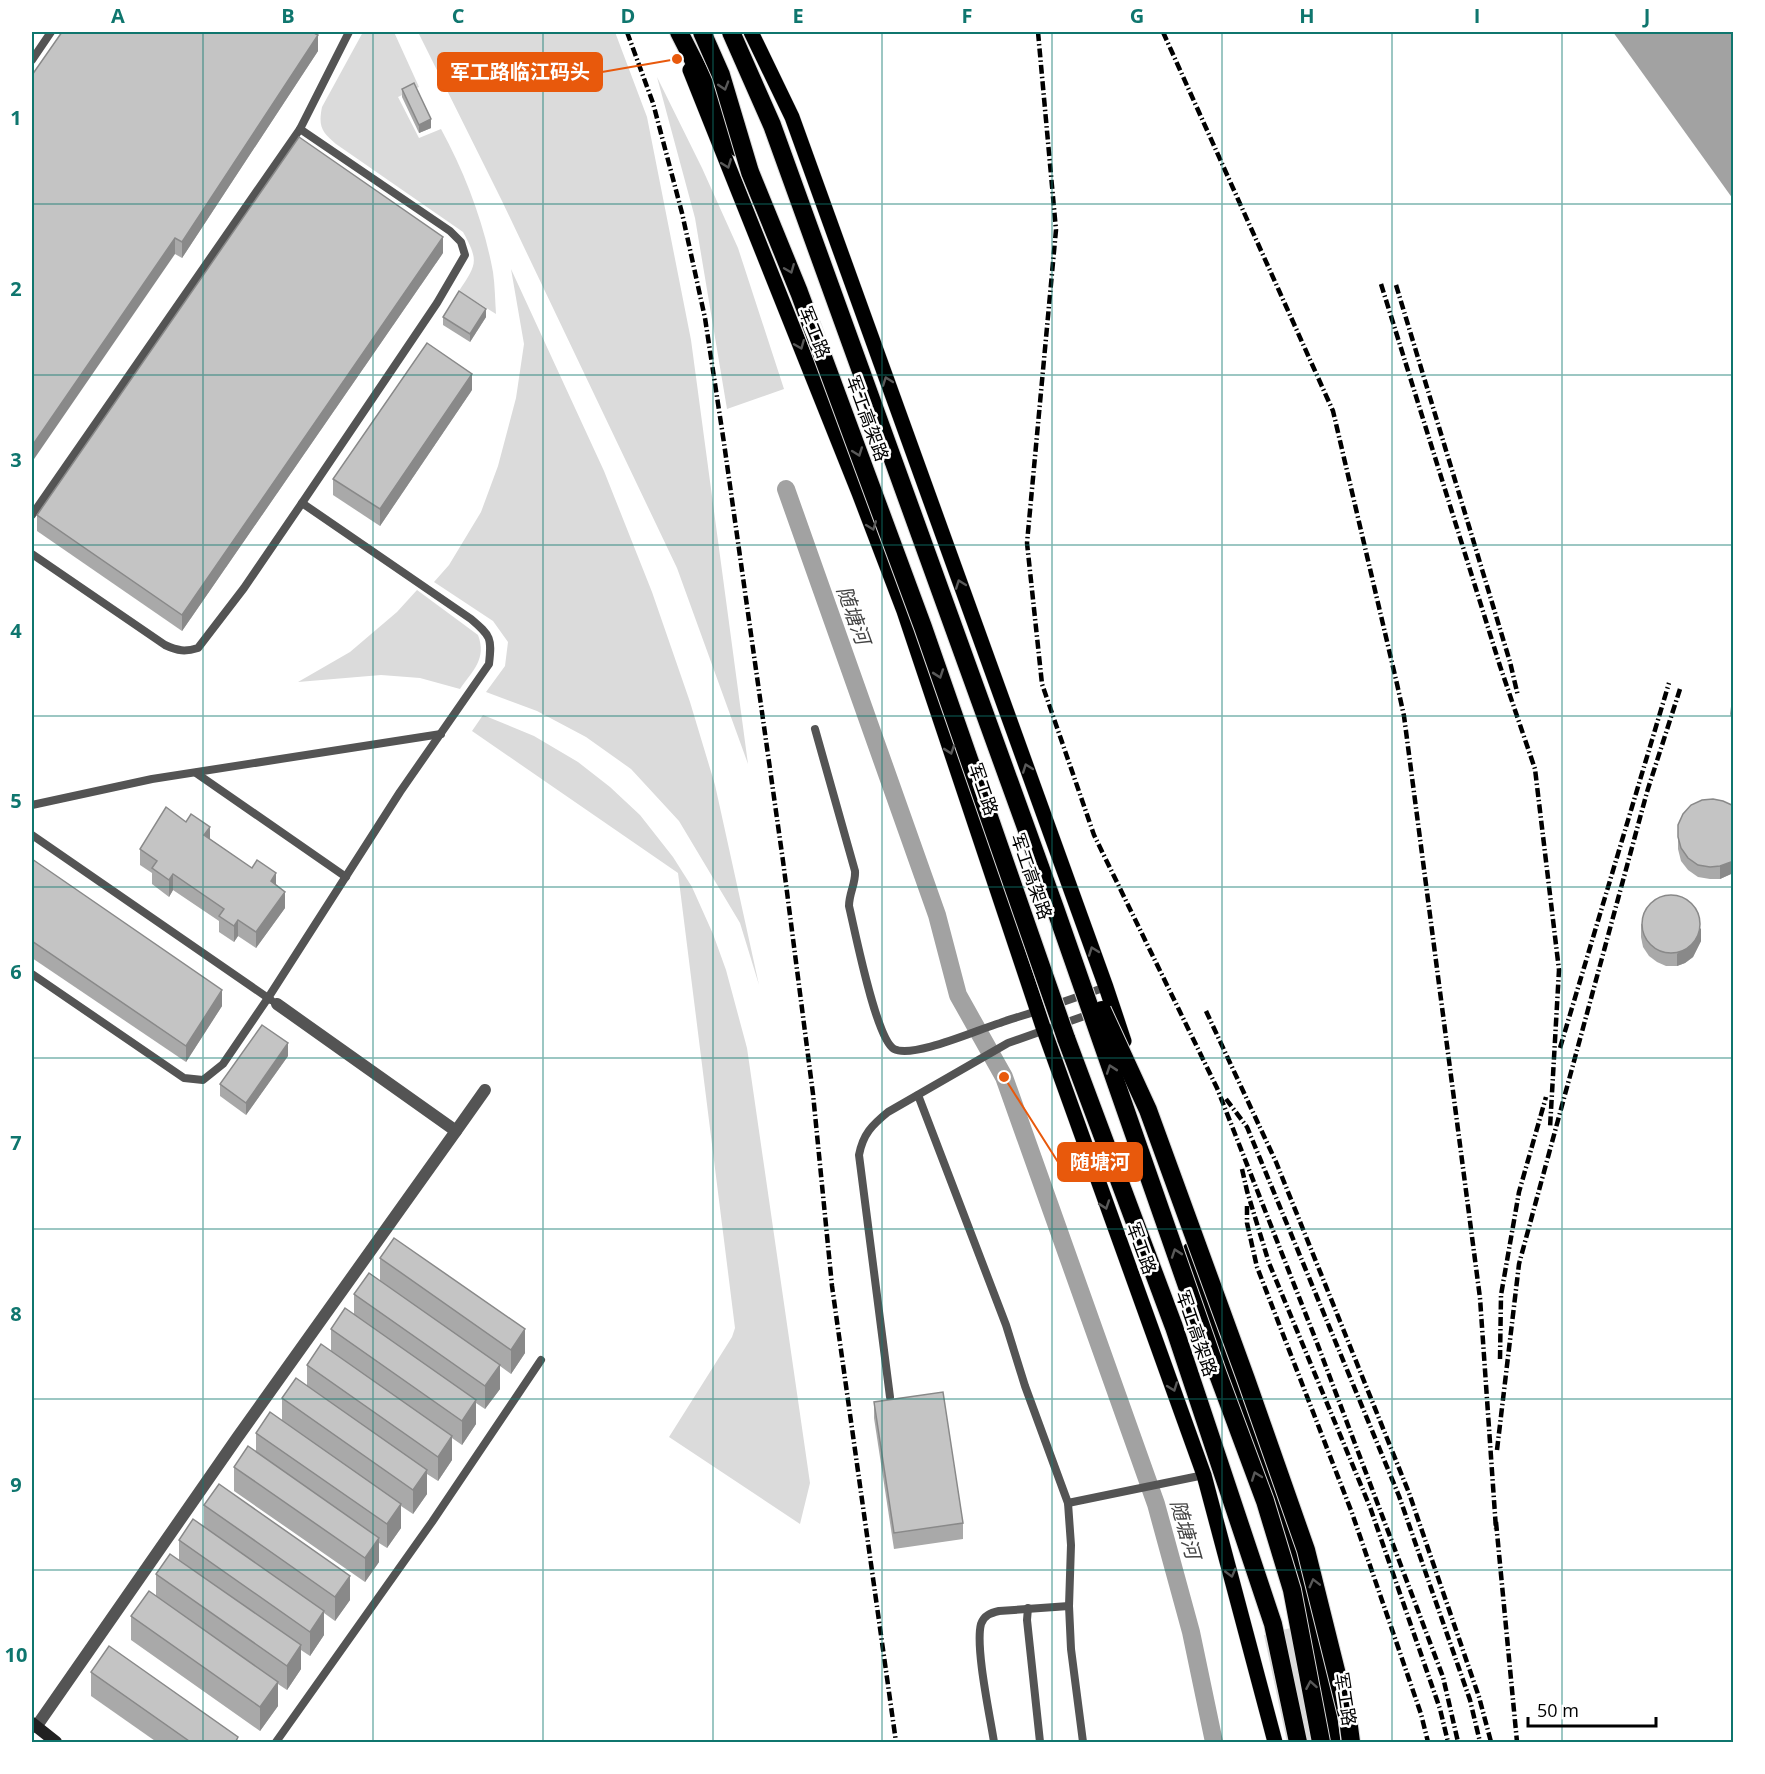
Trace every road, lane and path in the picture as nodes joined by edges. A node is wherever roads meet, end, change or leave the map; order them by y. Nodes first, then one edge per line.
1 (51, 32) edge
2 (349, 32) edge
3 (674, 32) edge
4 (679, 32) edge
5 (702, 32) edge
6 (731, 32) edge
7 (750, 32) edge
8 (32, 60) edge
9 (300, 129) junction
10 (750, 172) junction
11 (302, 503) junction
12 (32, 515) edge
13 (32, 554) edge
14 (815, 729) dead end
15 (441, 734) junction
16 (196, 772) junction
17 (32, 805) edge
18 (32, 835) edge
19 (346, 877) junction
20 (1055, 909) junction
21 (32, 974) edge
22 (1106, 987) junction
23 (273, 1001) junction
24 (1113, 1006) junction
25 (1038, 1011) junction
26 (1044, 1030) junction
27 (485, 1090) dead end
28 (918, 1095) junction
29 (456, 1131) junction
30 (541, 1360) dead end
31 (890, 1397) edge
32 (1204, 1474) junction
33 (1068, 1503) junction
34 (1069, 1606) junction
35 (1028, 1608) junction
36 (34, 1725) edge
37 (56, 1743) edge
38 (276, 1743) edge
39 (994, 1743) edge
40 (1040, 1743) edge
41 (1083, 1743) edge
42 (1275, 1743) edge
43 (1298, 1743) edge
44 (1321, 1743) edge
45 (1334, 1743) edge
46 (1351, 1743) edge

1 - 8 lane
2 - 9 lane
3 -> 25 main road, 军工路
4 - 10 highway, bridge
5 -> 10 highway, 军工高架路, bridge
6 - 20 highway, 军工高架路, bridge
22 -> 7 main road, 军工路
9 - 11 lane
9 - 12 lane
10 -> 43 highway, 军工高架路, bridge
11 - 13 lane
11 - 15 lane
14 - 25 lane
15 - 16 lane
15 - 19 lane
16 - 17 lane
16 - 19 lane
18 - 23 lane
19 - 23 lane
44 -> 20 highway, 军工高架路, bridge
46 -> 20 highway, bridge
21 - 23 lane
22 - 24 main road, 军工路
22 - 25 lane
23 - 29 street
24 - 26 lane
24 - 45 main road, 军工路
25 - 26 main road, 军工路
26 - 28 lane
26 -> 32 main road, 军工路
27 - 29 street
28 - 31 lane
28 - 33 lane
29 - 36 street
30 - 38 lane
32 - 33 lane
32 -> 42 main road, 军工路
33 - 34 lane
34 - 35 lane
34 - 41 lane
35 - 39 lane
35 - 40 lane
36 - 37 street

